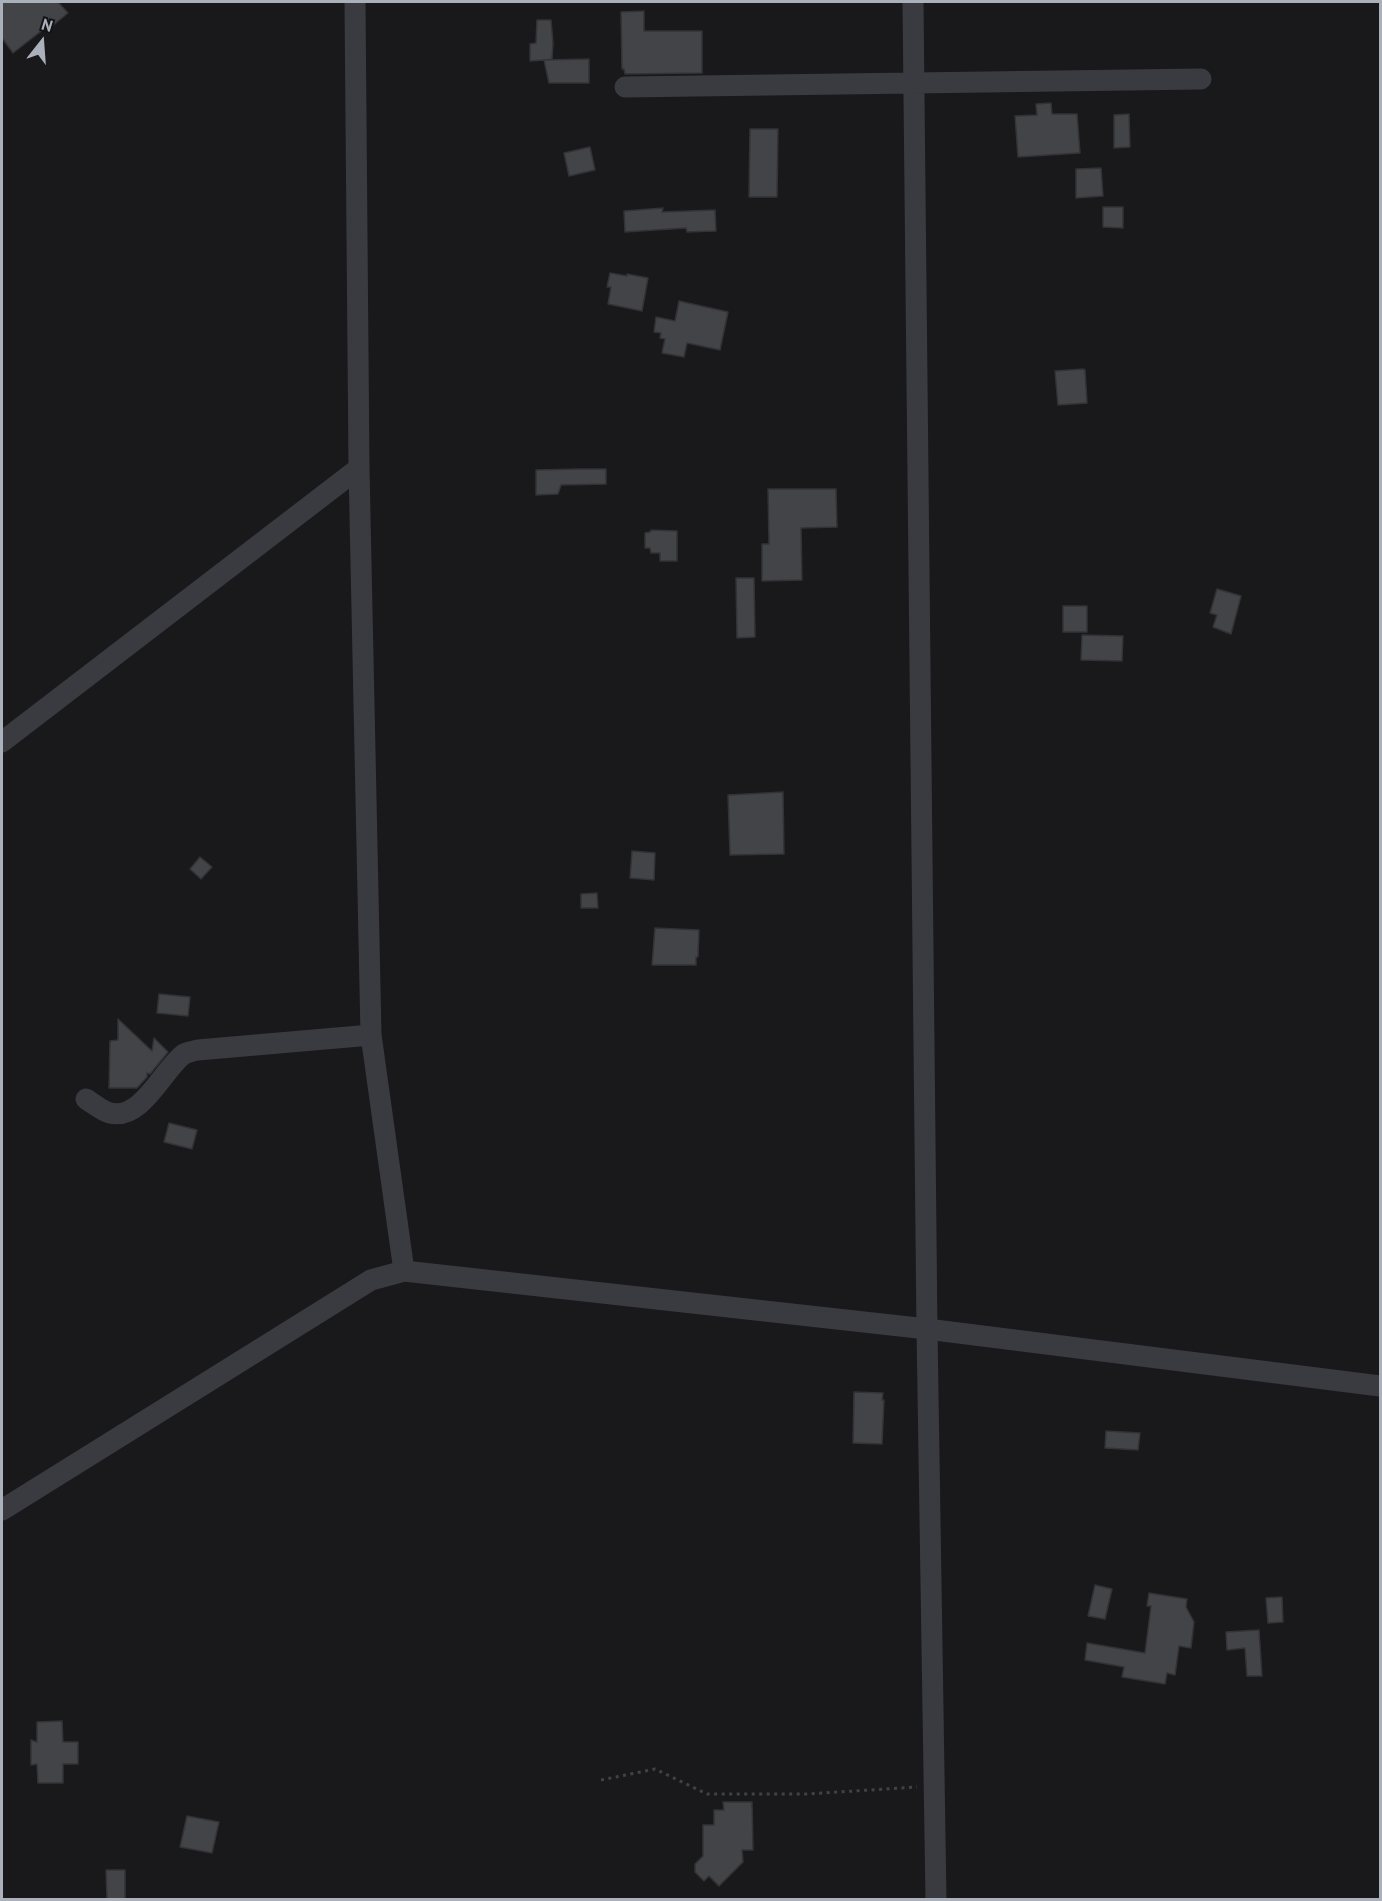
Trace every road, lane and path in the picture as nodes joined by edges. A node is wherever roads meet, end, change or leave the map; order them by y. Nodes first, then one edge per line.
1 (355, 2) edge
2 (913, 2) edge
3 (1201, 78) dead end
4 (913, 83) junction
5 (625, 87) dead end
6 (359, 468) junction
7 (2, 742) edge
8 (372, 1035) junction
9 (86, 1099) dead end
10 (404, 1271) junction
11 (927, 1329) junction
12 (1380, 1386) edge
13 (2, 1510) edge
14 (601, 1780) dead end
15 (934, 1786) junction
16 (936, 1899) edge

1 - 6 street
2 - 4 street
3 - 4 street
4 - 5 street
4 - 11 street
6 - 7 street
6 - 8 street
8 - 9 street
8 - 10 street
10 - 11 street
10 - 13 street
11 - 12 street
11 - 15 street
14 - 15 path
15 - 16 street

